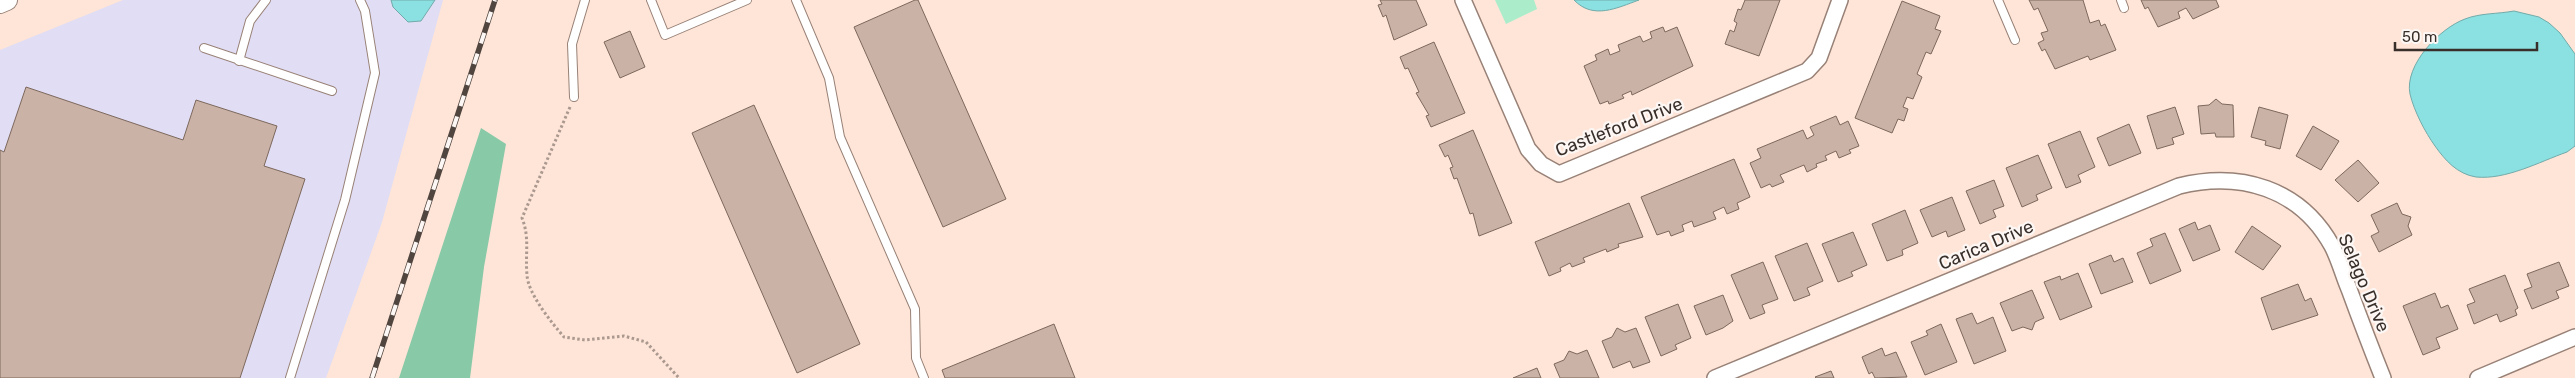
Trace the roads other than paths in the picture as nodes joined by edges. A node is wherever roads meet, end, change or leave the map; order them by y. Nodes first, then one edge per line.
1 (7, 0) edge
2 (266, 0) edge
3 (360, 0) edge
4 (585, 0) edge
5 (651, 0) edge
6 (747, 0) edge
7 (796, 0) edge
8 (1463, 0) edge
9 (1840, 0) edge
10 (1998, 0) edge
11 (2121, 0) edge
12 (0, 3) edge
13 (2124, 8) dead end
14 (2015, 40) dead end
15 (204, 48) dead end
16 (239, 61) junction
17 (332, 92) dead end
18 (574, 97) road end
19 (2276, 192) joint
20 (2575, 337) edge
21 (290, 378) edge
22 (924, 378) edge
23 (1715, 378) edge
24 (2383, 378) edge
25 (2478, 378) edge

1 - 12 main road
2 - 16 lane
3 - 21 lane
4 - 18 lane
5 - 6 lane
7 - 22 lane
8 - 9 street, Castleford Drive
10 - 14 lane
11 - 13 lane
15 - 16 lane
16 - 17 lane
19 - 23 street, Carica Drive
19 - 24 street, Selago Drive
20 - 25 street

